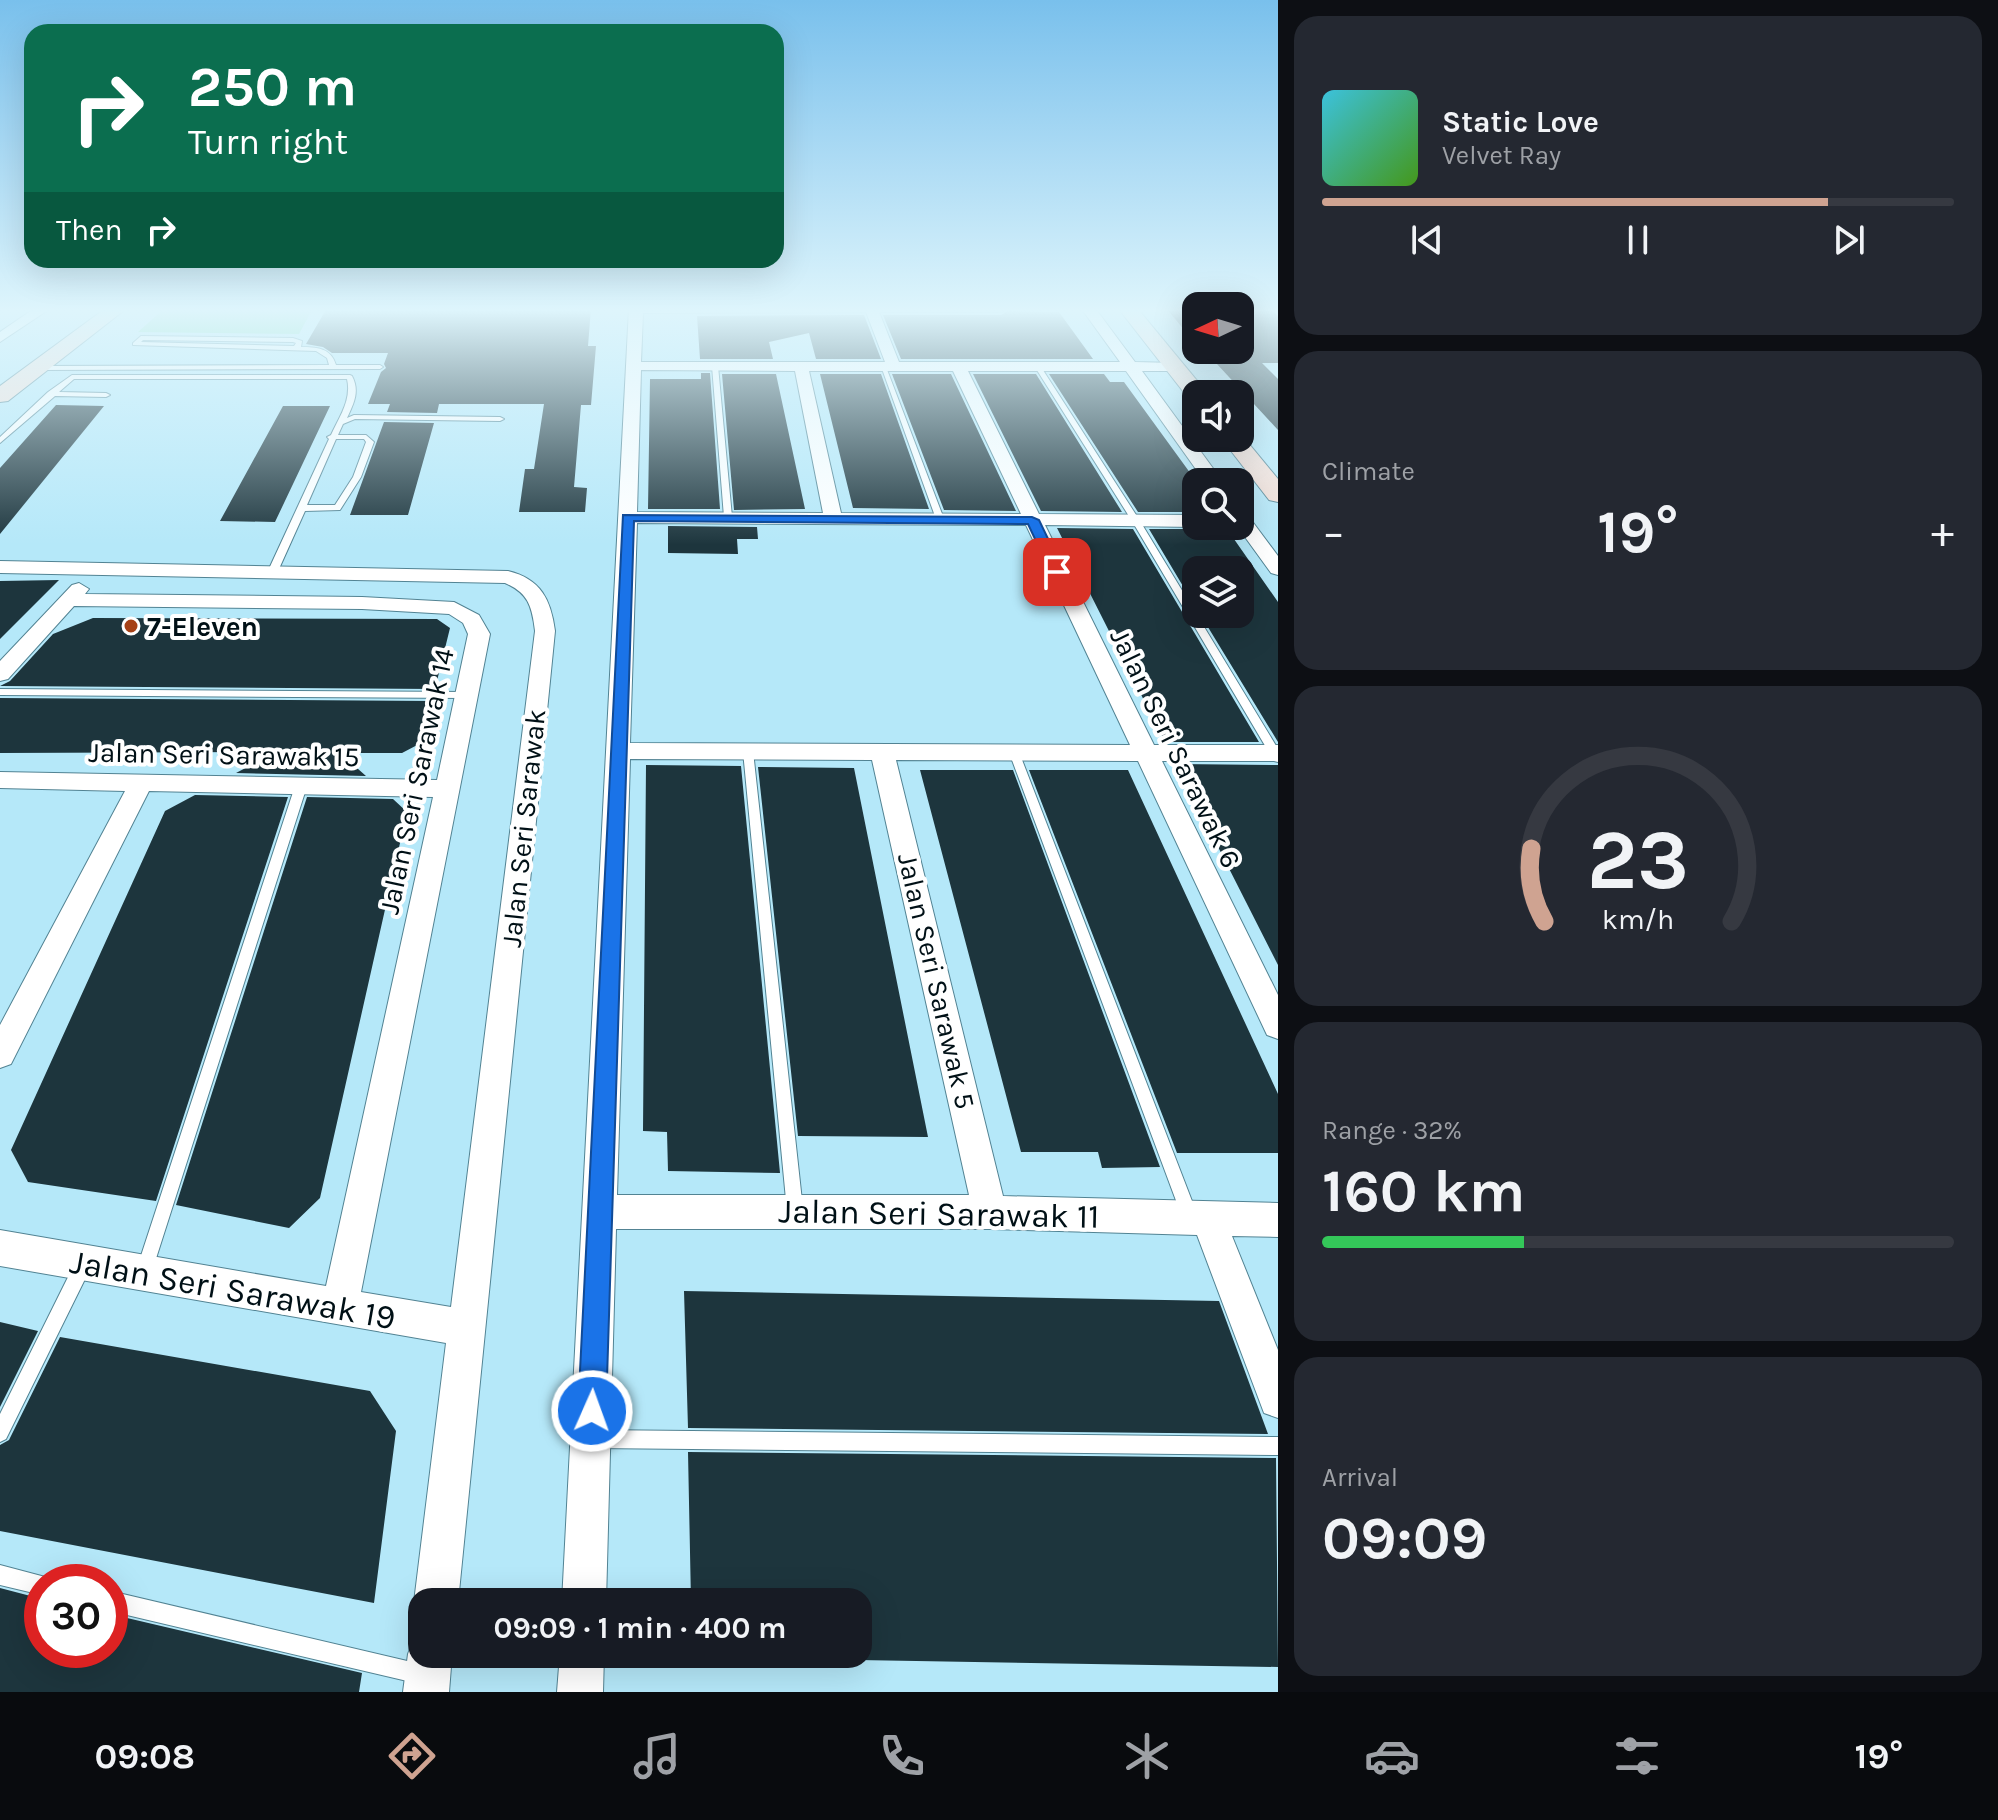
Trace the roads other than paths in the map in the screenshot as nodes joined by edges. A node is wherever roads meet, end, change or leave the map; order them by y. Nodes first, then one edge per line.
1 (60, 387) edge
2 (355, 387) edge
3 (633, 387) edge
4 (717, 387) edge
5 (805, 387) edge
6 (895, 387) edge
7 (969, 387) edge
8 (1051, 387) edge
9 (1145, 387) edge
10 (51, 394) junction
11 (106, 395) dead end
12 (500, 419) dead end
13 (340, 423) junction
14 (331, 437) junction
15 (0, 441) edge
16 (1243, 452) edge
17 (1204, 468) edge
18 (1278, 495) edge
19 (303, 508) junction
20 (628, 517) junction
21 (728, 517) junction
22 (833, 517) junction
23 (940, 519) junction
24 (1032, 520) junction
25 (1136, 521) junction
26 (1182, 521) edge
27 (1254, 537) edge
28 (0, 567) edge
29 (97, 569) junction
30 (1278, 569) edge
31 (273, 571) junction
32 (69, 600) junction
33 (0, 674) edge
34 (0, 692) edge
35 (467, 695) junction
36 (618, 751) junction
37 (748, 751) junction
38 (882, 751) junction
39 (1014, 752) junction
40 (1145, 752) junction
41 (1277, 754) edge
42 (0, 780) edge
43 (142, 782) junction
44 (301, 786) junction
45 (448, 789) junction
46 (10, 1016) edge
47 (1278, 1026) edge
48 (0, 1055) edge
49 (795, 1210) junction
50 (600, 1212) junction
51 (990, 1212) junction
52 (1199, 1217) junction
53 (1278, 1220) edge
54 (0, 1248) edge
55 (83, 1264) junction
56 (143, 1274) junction
57 (340, 1307) junction
58 (467, 1328) junction
59 (1278, 1399) edge
60 (0, 1433) edge
61 (591, 1439) junction
62 (1278, 1446) edge
63 (0, 1575) edge
64 (24, 1581) edge
65 (438, 1588) edge
66 (585, 1588) edge
67 (128, 1605) edge
68 (581, 1668) edge
69 (428, 1674) edge
70 (580, 1692) edge

1 - 10 lane
2 - 13 lane
3 - 20 street
4 - 21 lane
5 - 22 street
6 - 23 lane
7 - 24 street, Jalan Seri Sarawak 6
8 - 25 lane
9 - 17 street
10 - 11 lane
10 - 15 lane
12 - 13 lane
13 - 14 lane
14 - 19 lane
14 - 19 lane
16 - 18 main road
19 - 31 lane
20 - 21 street
20 - 36 street
21 - 22 street
22 - 23 street
23 - 24 street
24 - 25 street
24 - 40 street, Jalan Seri Sarawak 6
25 - 26 street
25 - 41 lane
27 - 30 street
28 - 29 street, Jalan Seri Sarawak
29 - 31 street, Jalan Seri Sarawak
29 - 32 street
31 - 58 street, Jalan Seri Sarawak
32 - 33 street
32 - 35 street, Jalan Seri Sarawak 14
34 - 35 lane
35 - 45 street, Jalan Seri Sarawak 14
36 - 37 street
36 - 50 street
37 - 38 street
37 - 49 lane
38 - 39 street
38 - 51 street, Jalan Seri Sarawak 5
39 - 40 street
39 - 52 lane
40 - 41 street
40 - 47 street, Jalan Seri Sarawak 6
42 - 43 street, Jalan Seri Sarawak 15
43 - 44 street, Jalan Seri Sarawak 15
43 - 46 street
44 - 45 street, Jalan Seri Sarawak 15
44 - 56 lane
45 - 57 street, Jalan Seri Sarawak 14
46 - 48 street
49 - 50 street, Jalan Seri Sarawak 11
49 - 51 street, Jalan Seri Sarawak 11
50 - 61 street
51 - 52 street, Jalan Seri Sarawak 11
52 - 53 street, Jalan Seri Sarawak 11
52 - 59 street
54 - 55 street, Jalan Seri Sarawak 19
55 - 56 street, Jalan Seri Sarawak 19
55 - 60 lane
56 - 57 street, Jalan Seri Sarawak 19
57 - 58 street, Jalan Seri Sarawak 19
58 - 65 street, Jalan Seri Sarawak
61 - 62 lane
61 - 66 street
63 - 64 lane
67 - 69 lane
68 - 70 street

